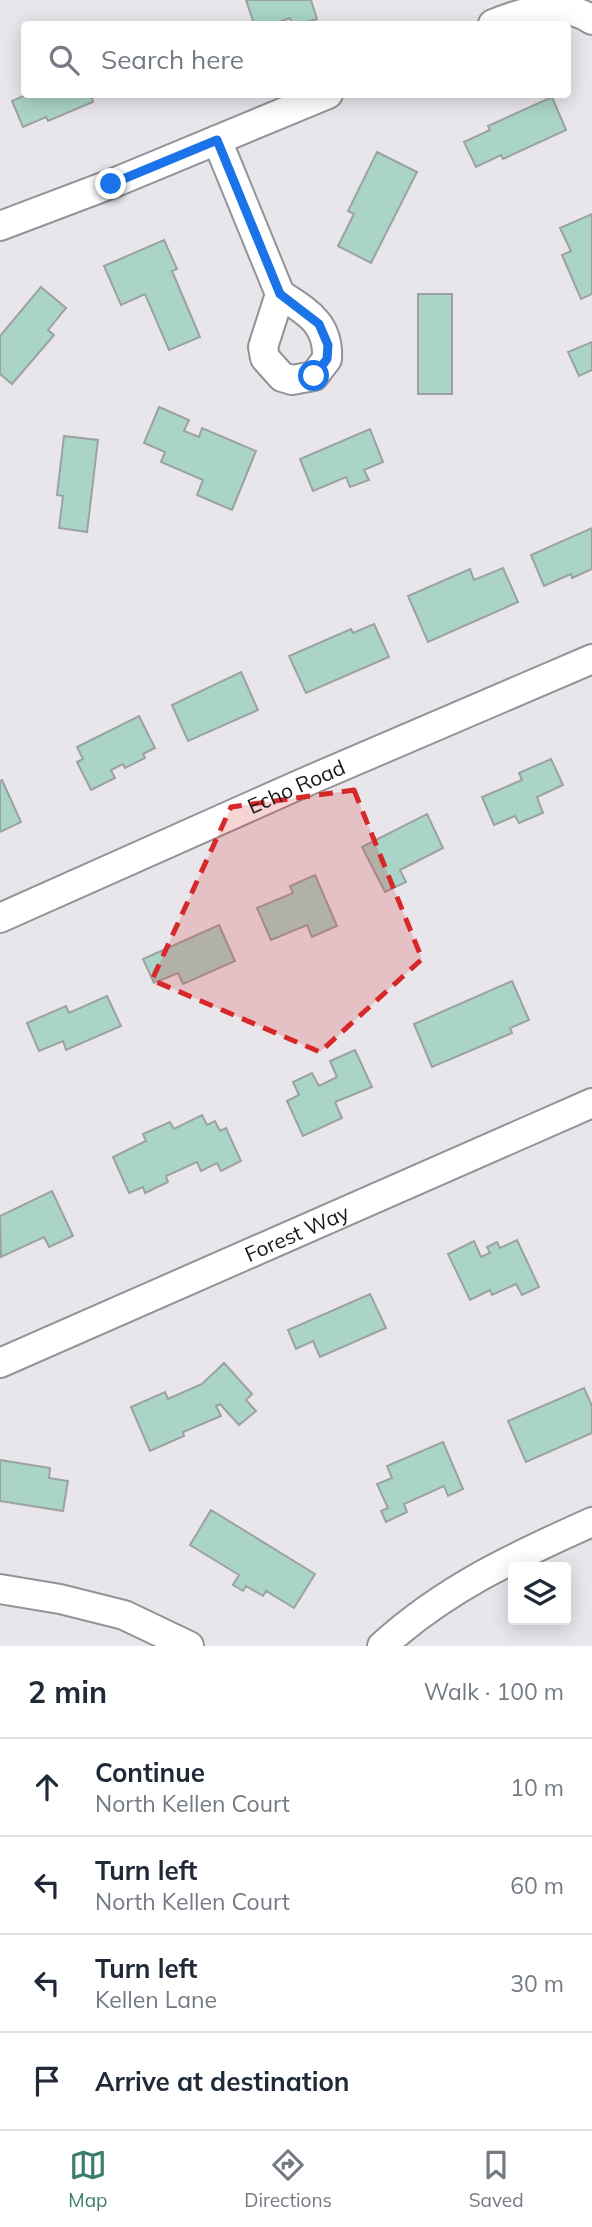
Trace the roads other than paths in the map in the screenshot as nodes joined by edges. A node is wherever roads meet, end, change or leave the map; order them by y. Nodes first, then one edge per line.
1 (566, 7) edge
2 (506, 21) edge
3 (318, 98) edge
4 (217, 140) junction
5 (0, 226) edge
6 (280, 294) dead end
7 (592, 659) edge
8 (0, 918) edge
9 (592, 1103) edge
10 (0, 1363) edge
11 (592, 1522) edge
12 (0, 1590) edge
13 (189, 1646) edge
14 (382, 1646) edge

1 - 2 street
3 - 4 street
4 - 5 street
4 - 6 street
7 - 8 street, Echo Road
9 - 10 street, Forest Way
11 - 14 street
12 - 13 street

